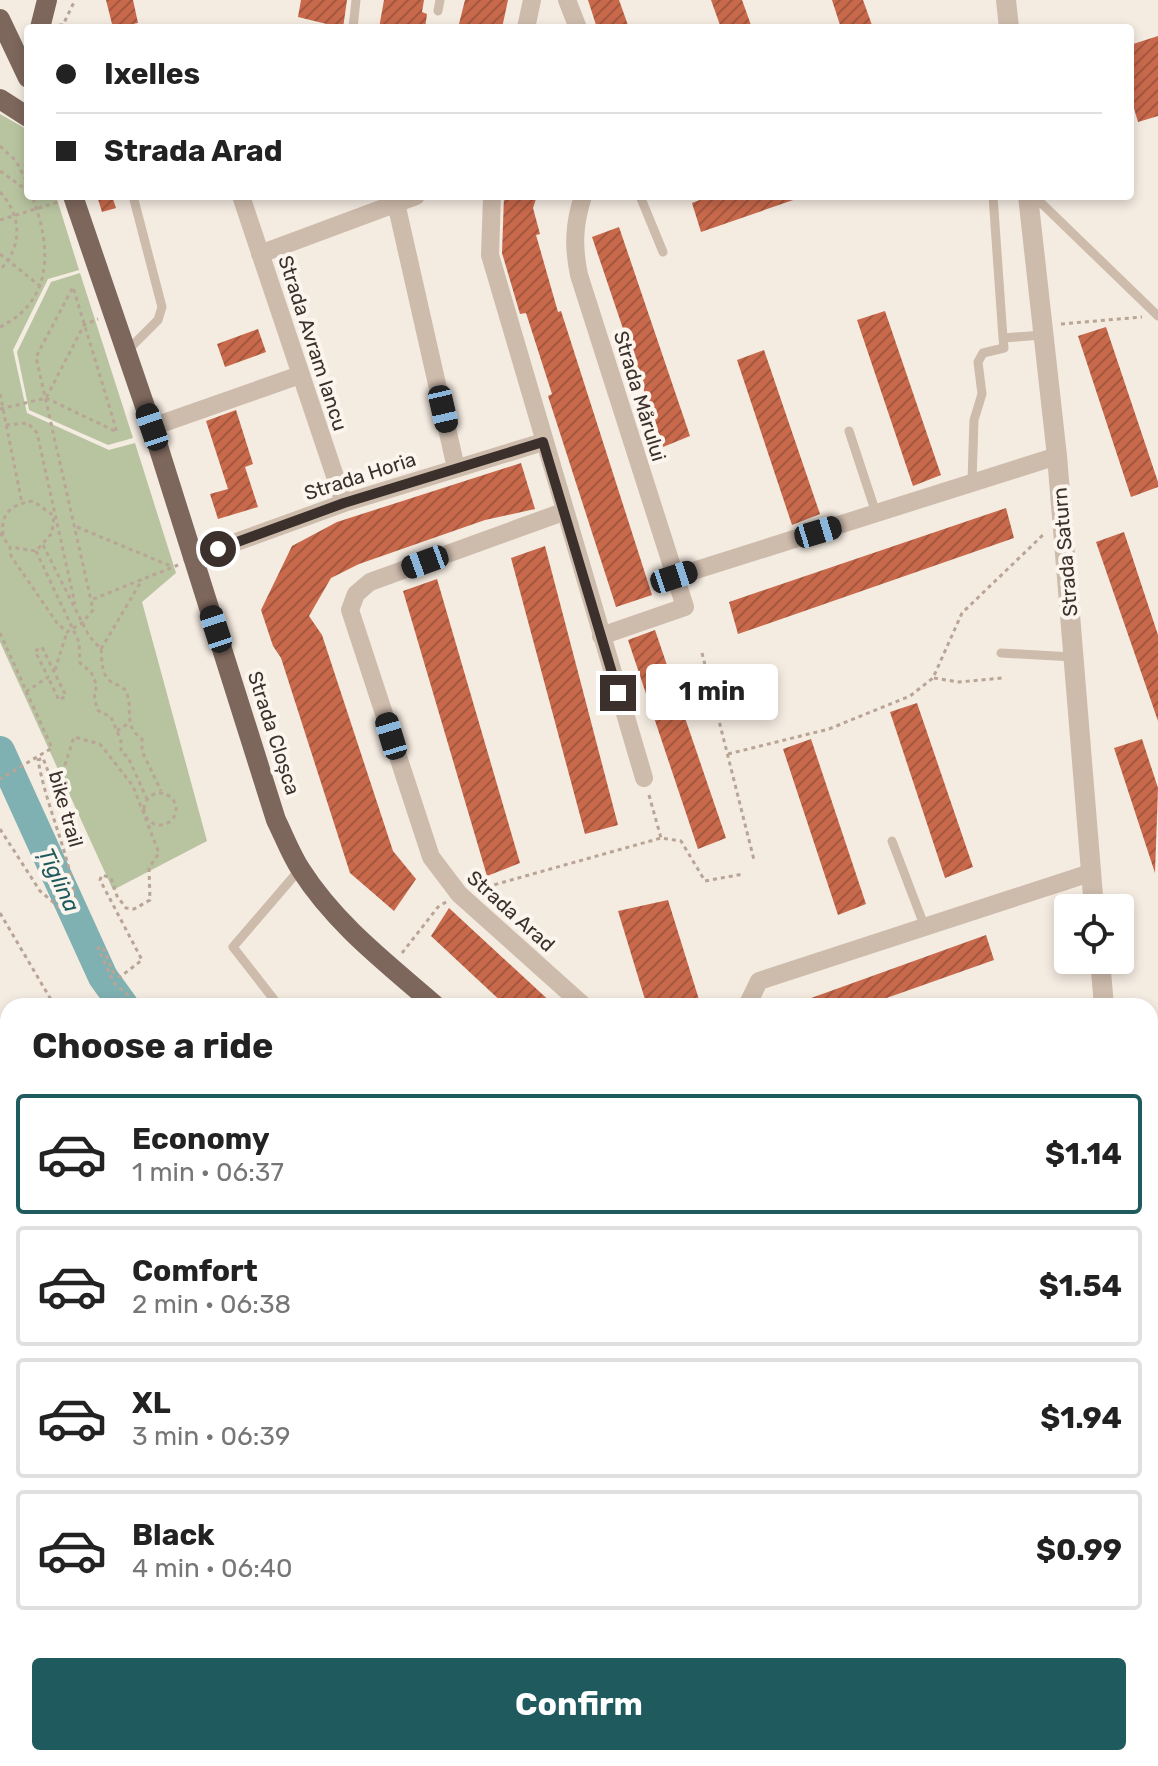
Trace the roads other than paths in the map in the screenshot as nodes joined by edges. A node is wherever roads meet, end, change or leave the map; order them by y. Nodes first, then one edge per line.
1 (47, 0) edge
2 (356, 0) edge
3 (532, 0) edge
4 (567, 0) edge
5 (1006, 0) edge
6 (0, 19) edge
7 (41, 24) edge
8 (353, 24) edge
9 (527, 24) edge
10 (576, 24) edge
11 (1009, 24) edge
12 (24, 70) edge
13 (0, 99) edge
14 (24, 114) edge
15 (64, 200) edge
16 (134, 200) edge
17 (242, 200) edge
18 (405, 200) edge
19 (492, 200) edge
20 (582, 200) edge
21 (642, 200) edge
22 (993, 200) edge
23 (1031, 200) edge
24 (1035, 200) edge
25 (396, 203) junction
26 (663, 252) dead end
27 (260, 254) junction
28 (1158, 316) edge
29 (1042, 330) junction
30 (1003, 338) junction
31 (127, 352) junction
32 (300, 375) junction
33 (152, 427) junction
34 (849, 431) dead end
35 (543, 442) junction
36 (1057, 456) junction
37 (456, 468) junction
38 (972, 481) junction
39 (344, 503) junction
40 (563, 512) junction
41 (876, 513) junction
42 (192, 558) junction
43 (674, 577) junction
44 (601, 636) junction
45 (1001, 653) dead end
46 (1073, 657) junction
47 (644, 778) road end
48 (892, 841) dead end
49 (300, 869) junction
50 (1090, 873) junction
51 (1092, 894) edge
52 (924, 925) junction
53 (1101, 974) edge
54 (273, 998) edge
55 (427, 998) edge
56 (575, 998) edge
57 (751, 998) edge
58 (1103, 998) edge

1 - 7 main road
2 - 8 lane
3 - 9 street
4 - 10 street
5 - 11 street
6 - 12 main road
13 - 14 main road
15 - 31 main road, Strada Cloșca
16 - 31 lane
17 - 27 street, Strada Avram Iancu
18 - 25 street
19 - 35 street
20 - 43 street, Strada Mărului
21 - 26 lane
22 - 30 lane
23 - 29 street, Strada Saturn
24 - 28 lane
25 - 27 street
25 - 37 street
27 - 32 street, Strada Avram Iancu
29 - 30 lane
29 - 36 street, Strada Saturn
30 - 38 lane
31 - 33 main road, Strada Cloșca
32 - 33 street
32 - 39 street, Strada Avram Iancu
33 - 42 main road, Strada Cloșca
34 - 41 lane
35 - 37 street, Strada Horia
35 - 40 street
36 - 38 street
36 - 46 street, Strada Saturn
37 - 39 street, Strada Horia
38 - 41 street
39 - 42 street, Strada Horia
40 - 44 street
40 - 56 street, Strada Arad
41 - 43 street
42 - 49 main road, Strada Cloșca
43 - 44 street, Strada Mărului
44 - 47 street
45 - 46 lane
46 - 50 street, Strada Saturn
48 - 52 lane
49 - 54 lane
49 - 55 main road, Strada Cloșca
50 - 51 street, Strada Saturn
50 - 52 street
52 - 57 street
53 - 58 street

